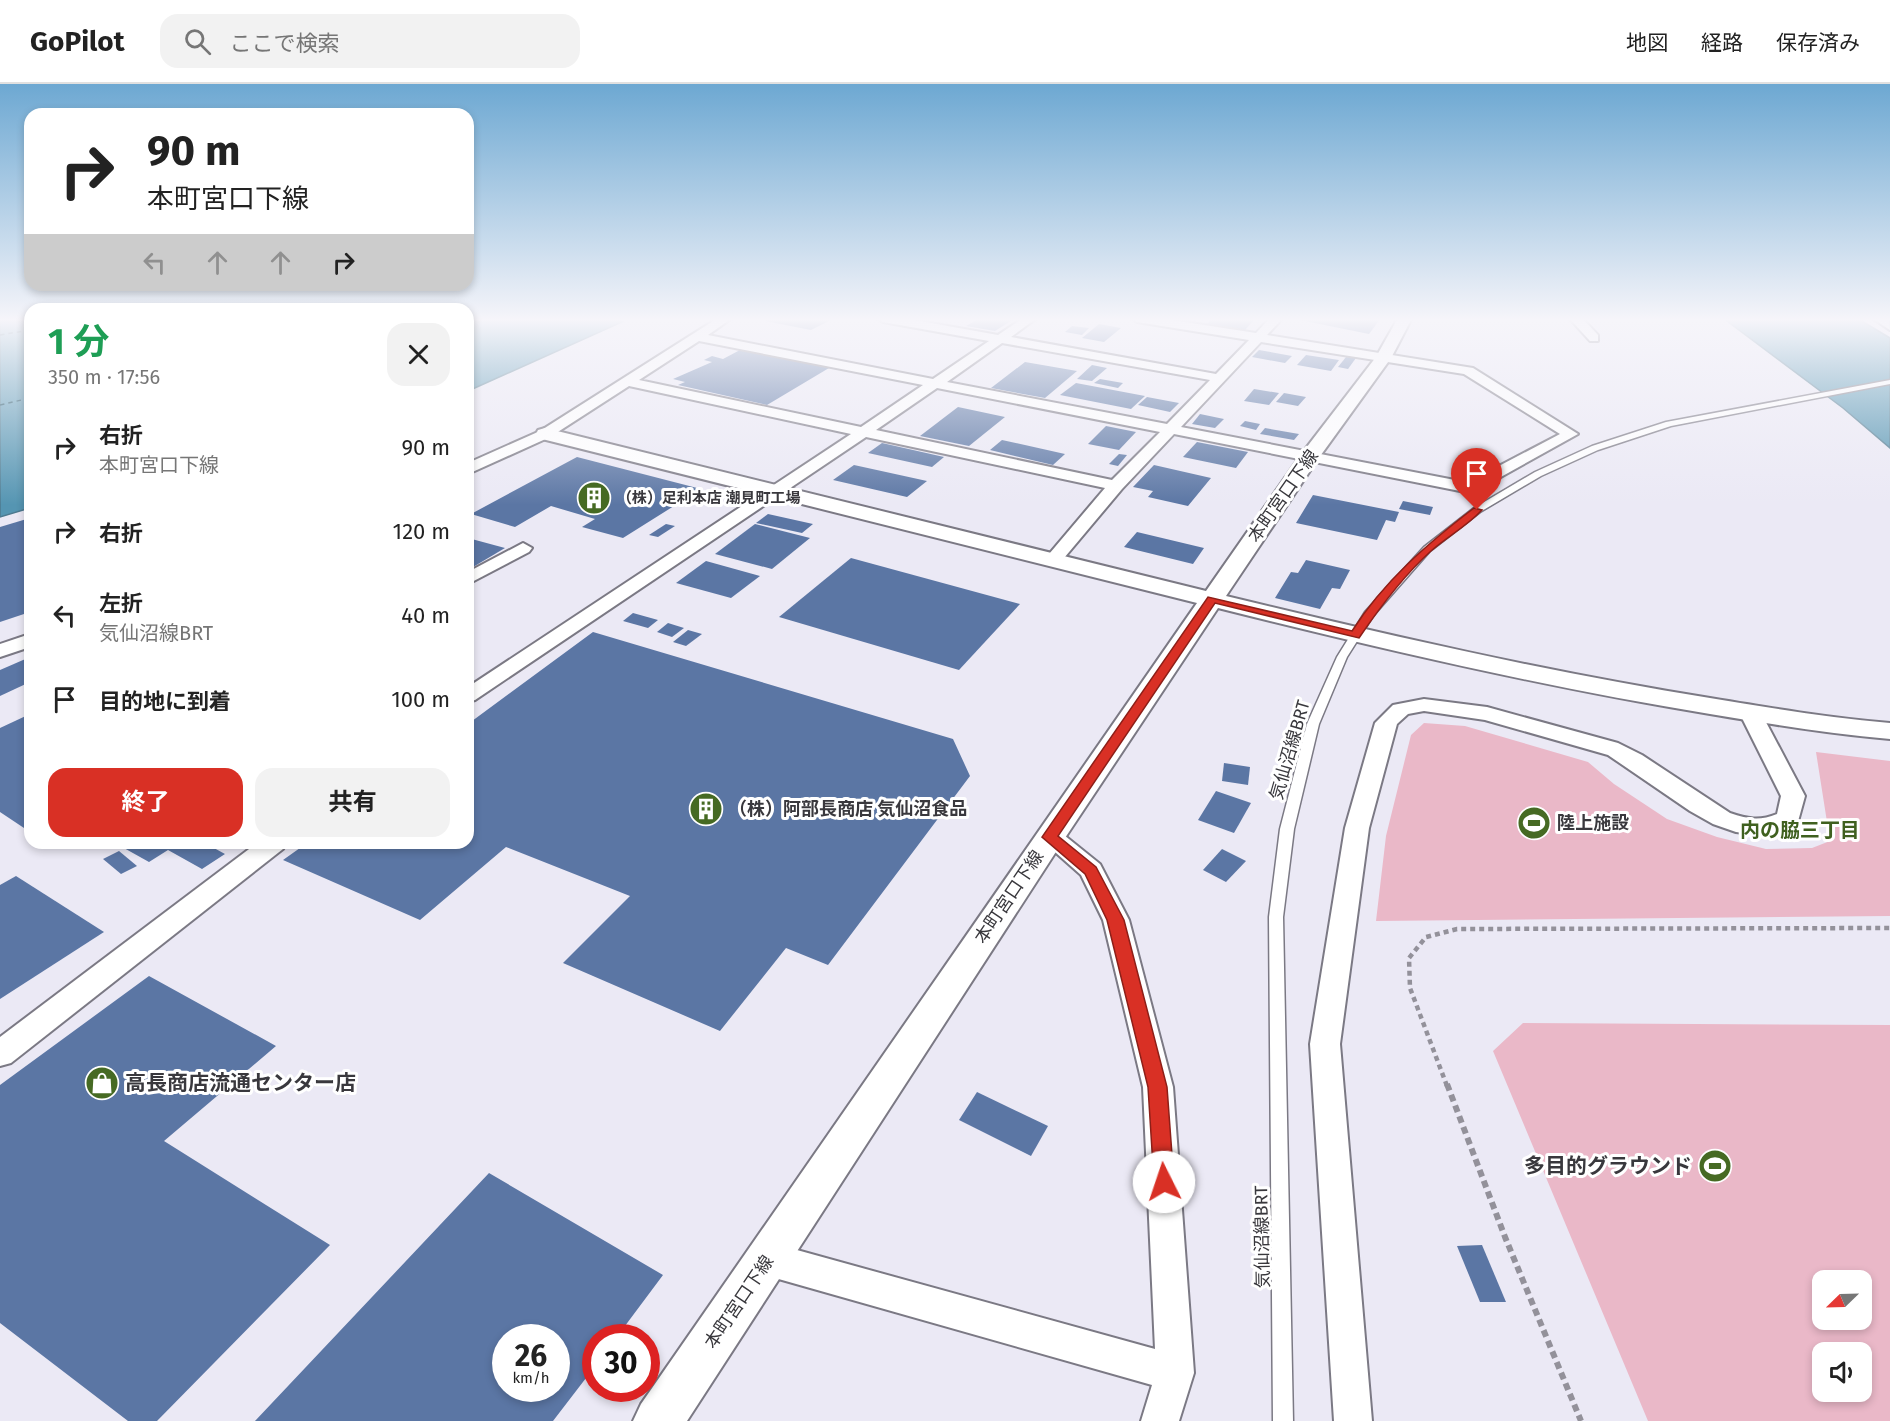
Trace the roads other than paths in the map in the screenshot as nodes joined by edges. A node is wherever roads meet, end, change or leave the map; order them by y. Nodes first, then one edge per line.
1 (928, 380) edge
2 (1217, 380) edge
3 (1366, 380) edge
4 (1483, 380) edge
5 (625, 381) joint
6 (937, 382) junction
7 (1890, 382) edge
8 (1171, 429) junction
9 (864, 430) junction
10 (545, 434) junction
11 (1310, 456) junction
12 (474, 466) edge
13 (1116, 486) junction
14 (777, 491) junction
15 (523, 548) dead end
16 (1053, 560) junction
17 (474, 576) edge
18 (1212, 599) junction
19 (1355, 635) junction
20 (24, 642) edge
21 (0, 651) edge
22 (474, 692) edge
23 (1750, 712) junction
24 (1890, 731) edge
25 (1050, 837) junction
26 (266, 849) edge
27 (0, 1054) edge
28 (768, 1259) junction
29 (1175, 1373) junction
30 (658, 1421) edge
31 (1160, 1421) edge
32 (1283, 1421) edge
33 (1353, 1421) edge

1 - 6 street
2 - 8 street
3 - 11 street, 本町宮口下線
4 - 11 street
5 - 9 street
5 - 10 street
6 - 8 street
6 - 9 street
7 - 19 lane, 気仙沼線BRT
8 - 11 street
8 - 13 street
9 - 13 street
9 - 14 street
10 - 12 street
10 - 14 street
11 - 18 street, 本町宮口下線
13 - 16 street
14 - 16 street
14 - 22 street
15 - 17 street
16 - 18 street
18 - 19 street
18 - 25 street, 本町宮口下線
19 - 23 street
19 - 32 lane, 気仙沼線BRT
20 - 21 street
23 - 24 street
23 - 33 street
25 - 28 street, 本町宮口下線
25 - 29 street
26 - 27 street
28 - 29 street
28 - 30 street, 本町宮口下線
29 - 31 street

